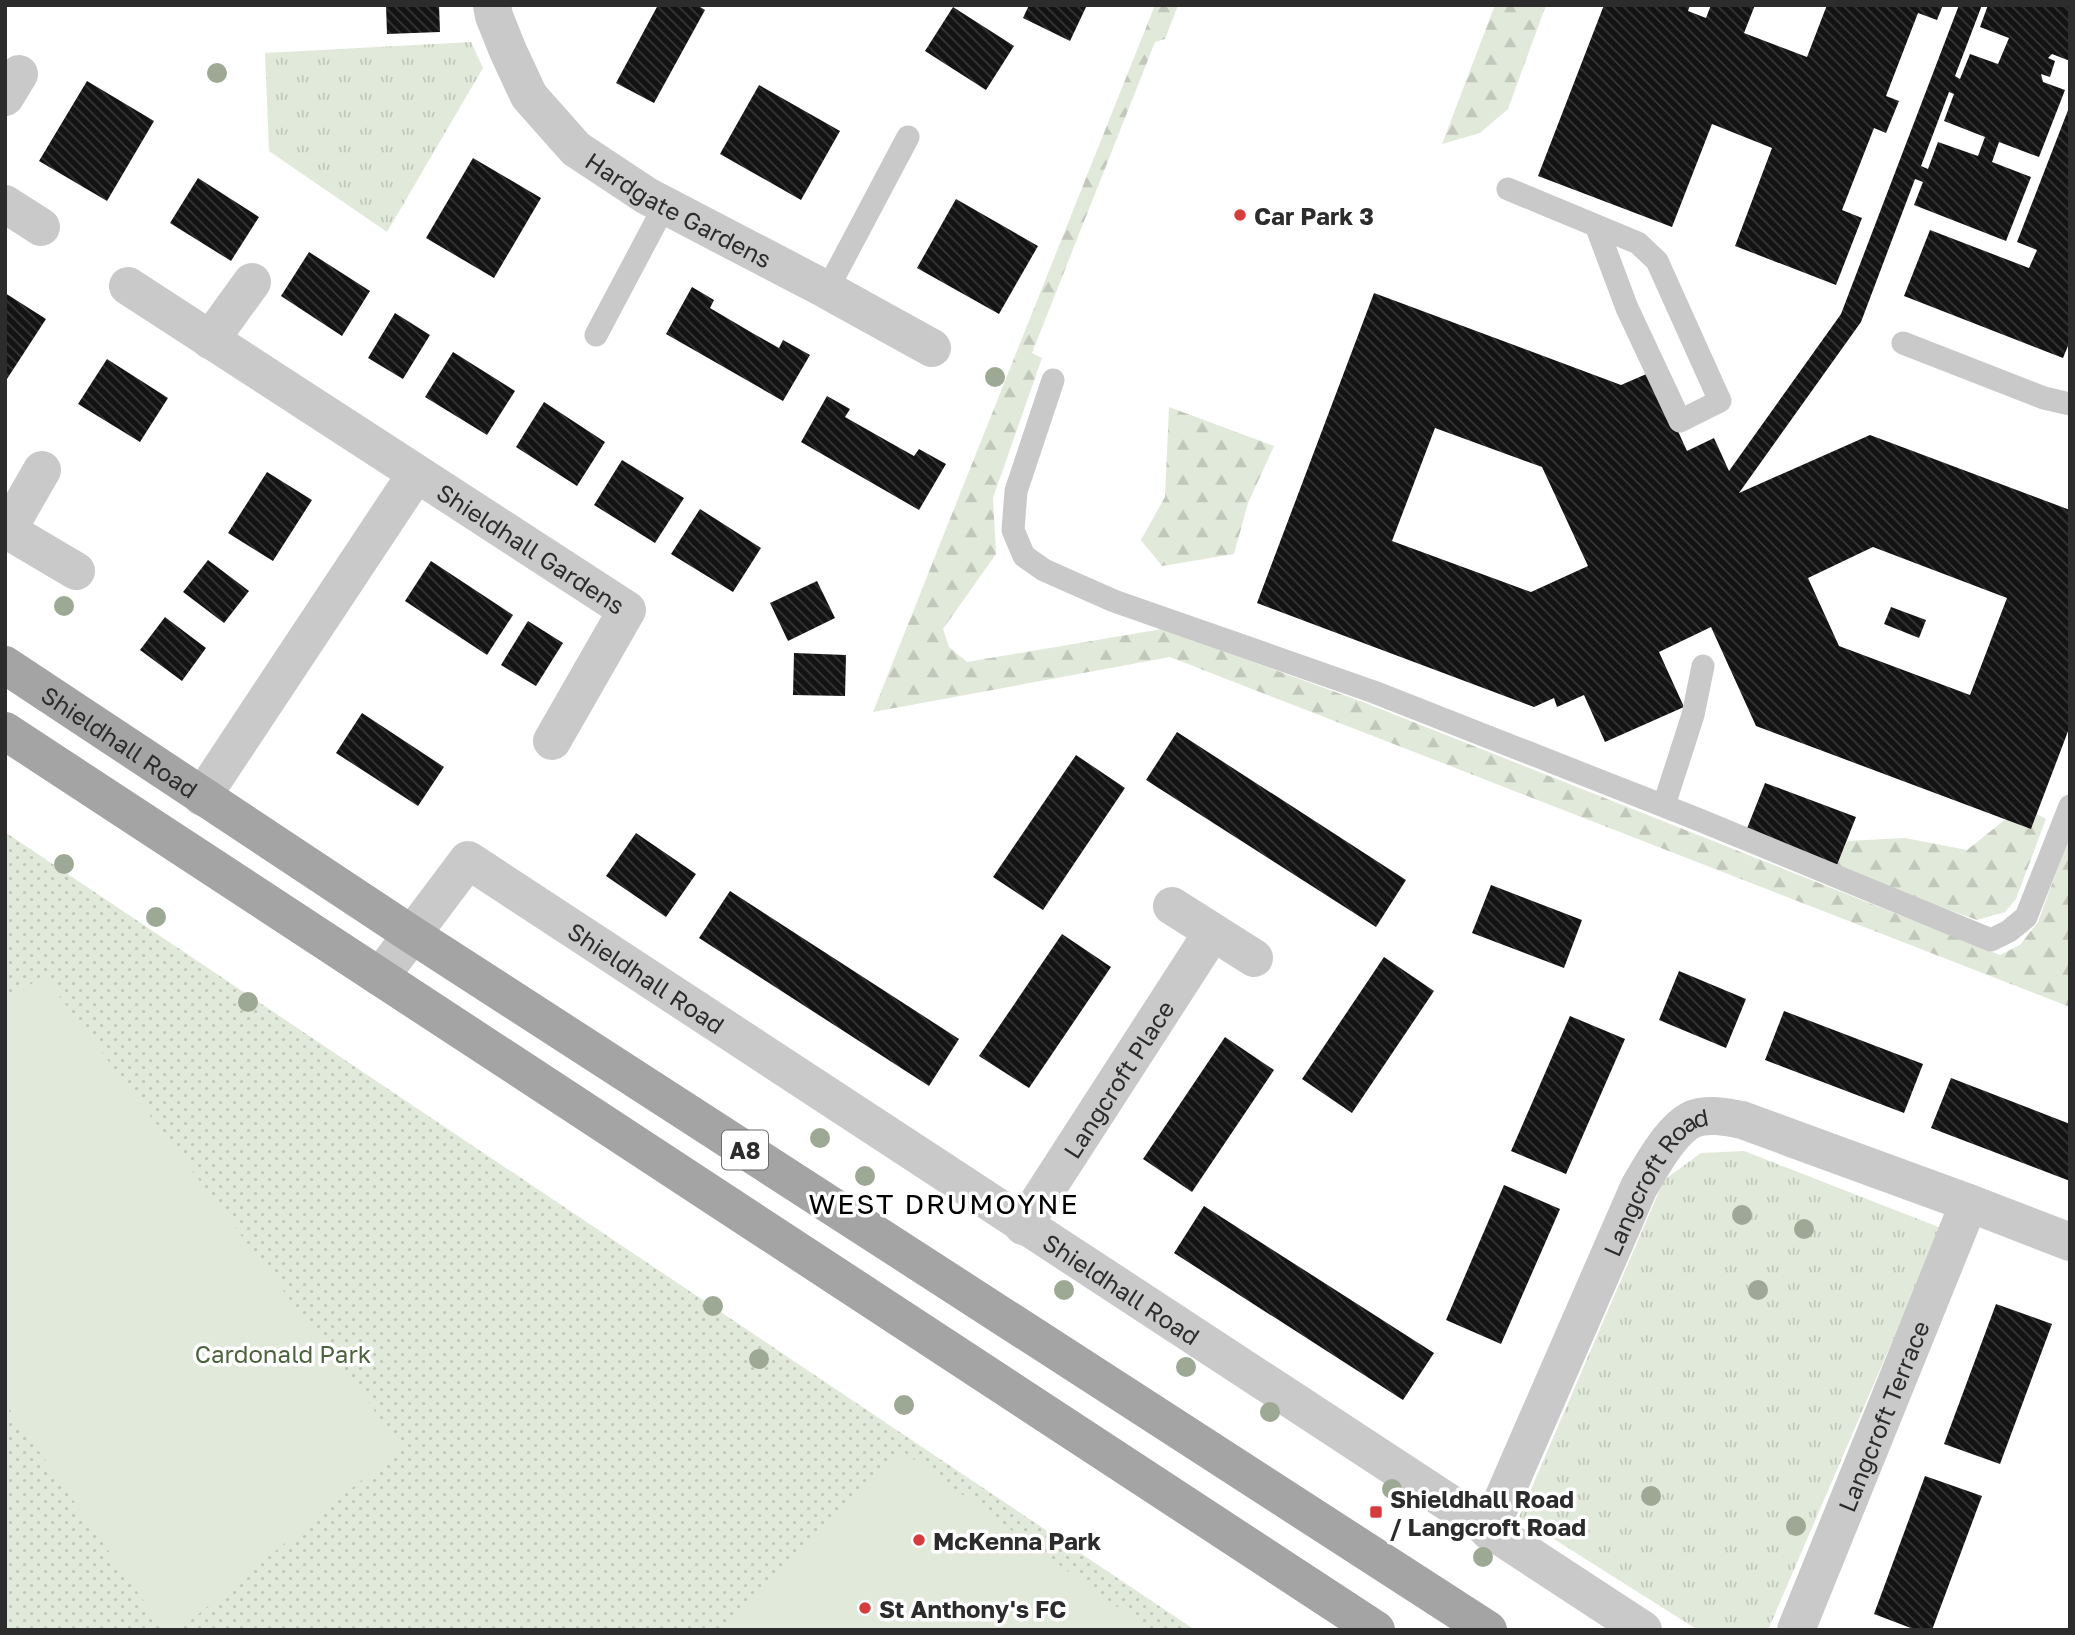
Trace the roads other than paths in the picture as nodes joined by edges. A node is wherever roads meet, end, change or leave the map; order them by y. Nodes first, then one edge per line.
1 (492, 5) edge
2 (908, 137) dead end
3 (1508, 188) dead end
4 (5, 204) edge
5 (665, 205) junction
6 (41, 227) dead end
7 (1597, 228) junction
8 (252, 282) dead end
9 (128, 286) dead end
10 (827, 290) junction
11 (596, 335) dead end
12 (210, 340) junction
13 (1903, 343) dead end
14 (932, 348) dead end
15 (1054, 380) dead end
16 (2070, 404) edge
17 (42, 470) dead end
18 (416, 474) junction
19 (6, 530) edge
20 (76, 571) dead end
21 (5, 665) edge
22 (1703, 666) dead end
23 (5, 732) edge
24 (552, 741) dead end
25 (202, 797) junction
26 (1664, 805) junction
27 (2070, 806) edge
28 (1172, 905) dead end
29 (1212, 933) junction
30 (411, 934) junction
31 (1254, 958) dead end
32 (380, 977) junction
33 (1969, 1203) junction
34 (1023, 1226) junction
35 (2070, 1242) edge
36 (1489, 1531) junction
37 (1376, 1630) edge
38 (1488, 1630) edge
39 (1643, 1630) edge
40 (1796, 1630) edge

1 - 5 street, Hardgate Gardens
2 - 10 lane
3 - 7 lane
4 - 6 street
5 - 10 street, Hardgate Gardens
5 - 11 lane
7 - 7 lane
8 - 12 street
9 - 12 street, Shieldhall Gardens
10 - 14 street, Hardgate Gardens
12 - 18 street, Shieldhall Gardens
13 - 16 lane
15 - 26 lane
17 - 19 street
18 - 24 street, Shieldhall Gardens
18 - 25 street, Shieldhall Gardens
19 - 20 street
21 - 25 main road, Shieldhall Road / A8
22 - 26 lane
23 - 32 main road, A8
25 - 30 main road, Shieldhall Road / A8
26 - 27 lane
28 - 29 street
29 - 31 street
29 - 34 street, Langcroft Place
30 - 32 street, Shieldhall Road
30 - 34 street, Shieldhall Road
30 - 38 main road, Shieldhall Road / A8
32 - 37 main road, A8
33 - 35 street, Langcroft Road
33 - 36 street, Langcroft Road
33 - 40 street, Langcroft Terrace
34 - 36 street, Shieldhall Road
36 - 39 street, Shieldhall Road

